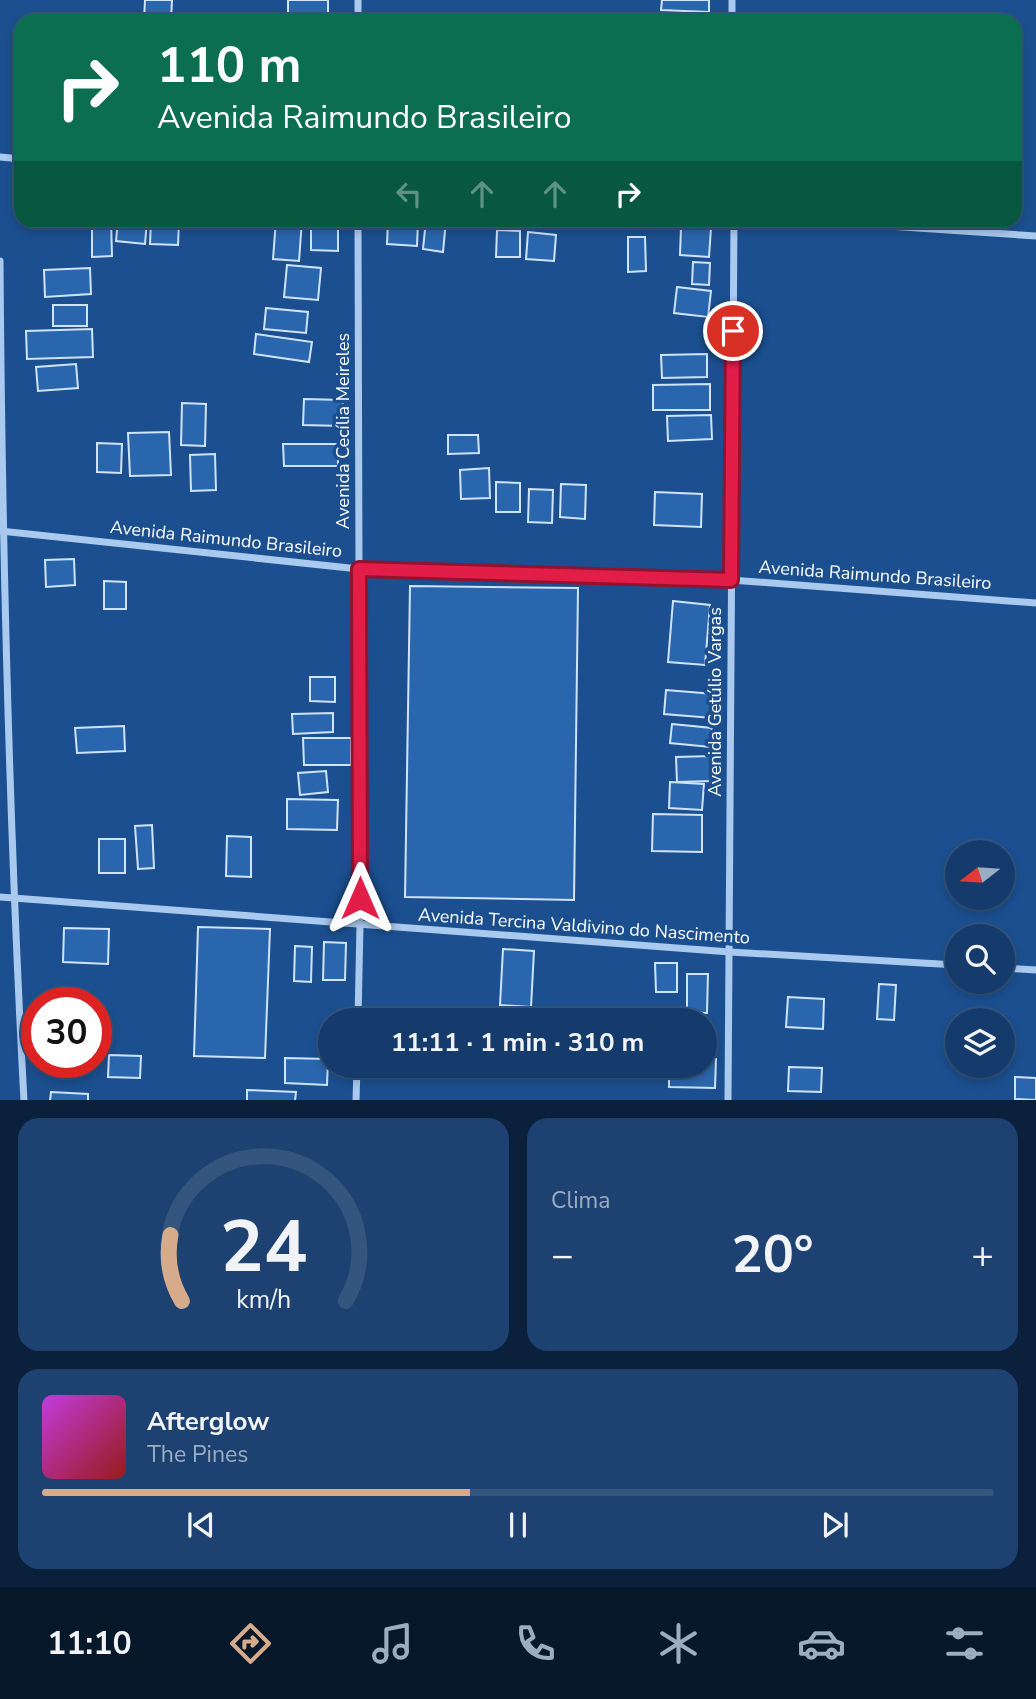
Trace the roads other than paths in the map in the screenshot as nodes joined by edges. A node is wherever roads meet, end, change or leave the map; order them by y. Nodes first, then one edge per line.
1 (358, 228) edge
2 (734, 228) edge
3 (918, 228) edge
4 (1036, 236) edge
5 (0, 261) edge
6 (1, 531) edge
7 (359, 569) junction
8 (731, 580) junction
9 (1036, 603) edge
10 (0, 897) edge
11 (13, 898) junction
12 (360, 925) junction
13 (730, 952) junction
14 (945, 964) edge
15 (1015, 969) edge
16 (1036, 970) edge
17 (358, 1008) edge
18 (357, 1078) edge
19 (24, 1100) edge
20 (356, 1100) edge
21 (728, 1100) edge

1 - 7 street, Avenida Cecília Meireles
2 - 8 street, Avenida Getúlio Vargas
3 - 4 street
5 - 6 street
6 - 7 street, Avenida Raimundo Brasileiro
6 - 11 street
7 - 8 street, Avenida Raimundo Brasileiro
7 - 12 street, Avenida Cecília Meireles
8 - 9 street, Avenida Raimundo Brasileiro
8 - 13 street, Avenida Getúlio Vargas
10 - 11 street, Avenida Tercina Valdivino do Nascimento
11 - 12 street, Avenida Tercina Valdivino do Nascimento
11 - 19 street
12 - 13 street, Avenida Tercina Valdivino do Nascimento
12 - 17 street, Avenida Cecília Meireles
13 - 14 street, Avenida Tercina Valdivino do Nascimento
13 - 21 street, Avenida Getúlio Vargas
15 - 16 street
18 - 20 street

